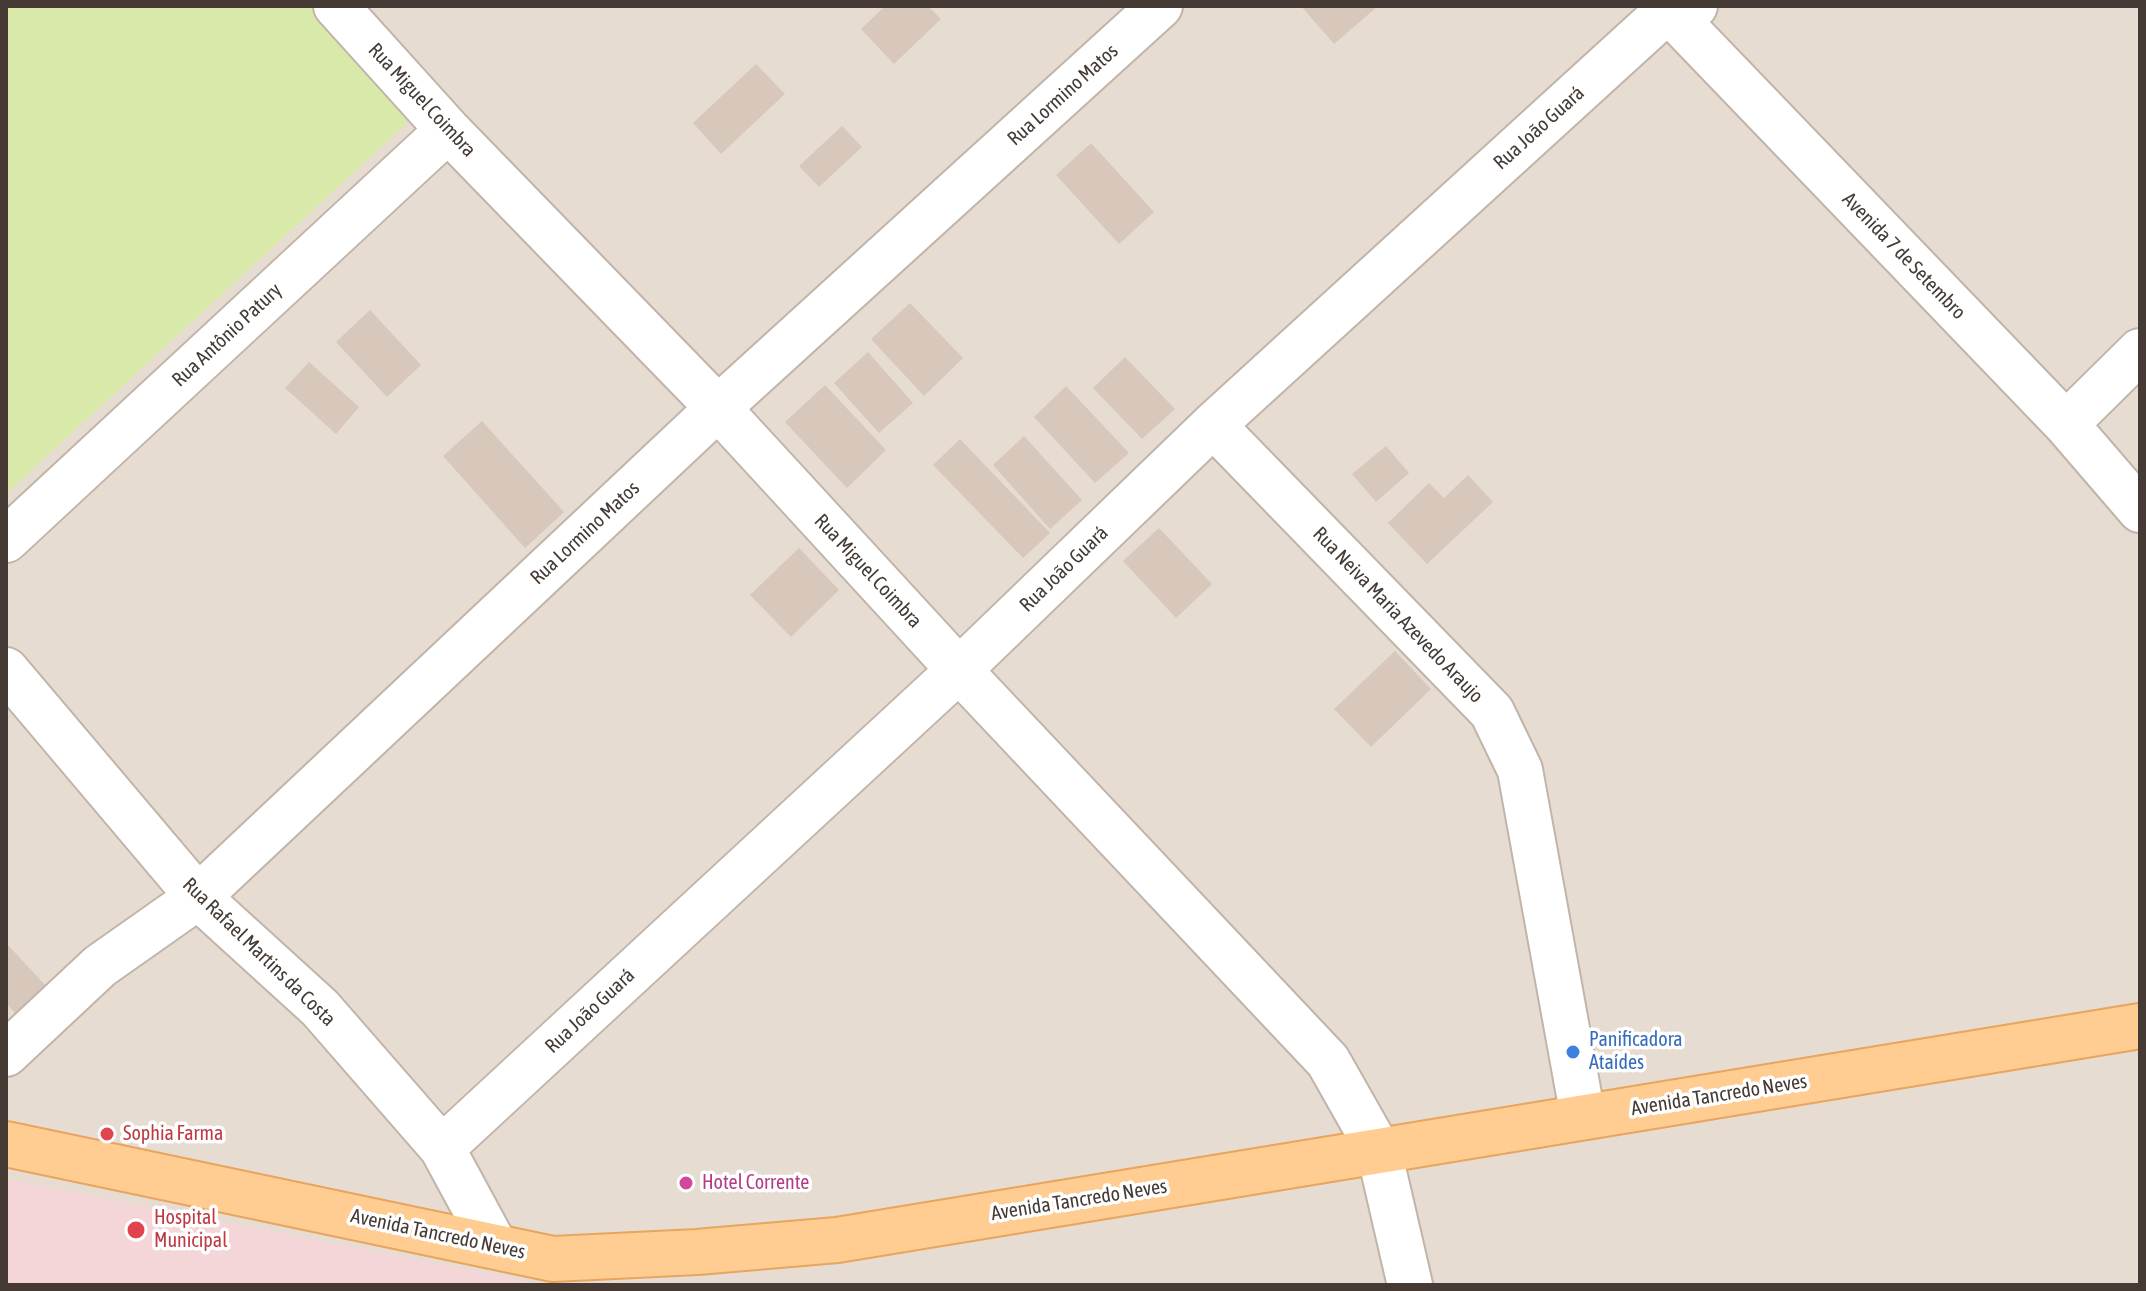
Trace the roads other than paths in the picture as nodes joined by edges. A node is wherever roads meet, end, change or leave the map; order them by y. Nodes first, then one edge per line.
1 (336, 6) edge
2 (1160, 6) edge
3 (1675, 7) edge
4 (448, 130) junction
5 (2140, 351) edge
6 (718, 408) junction
7 (2066, 424) junction
8 (1213, 425) junction
9 (2140, 510) edge
10 (6, 540) edge
11 (6, 670) edge
12 (959, 670) junction
13 (198, 897) junction
14 (2140, 1026) edge
15 (6, 1054) edge
16 (1583, 1117) junction
17 (11, 1143) edge
18 (442, 1148) junction
19 (1379, 1151) junction
20 (495, 1246) junction
21 (551, 1272) edge
22 (1410, 1285) edge

1 - 4 street, Rua Miguel Coimbra
2 - 6 street, Rua Lormino Matos
3 - 7 street, Avenida 7 de Setembro
3 - 8 street, Rua João Guará
4 - 6 street, Rua Miguel Coimbra
4 - 10 street, Rua Antônio Patury
5 - 7 street
6 - 12 street, Rua Miguel Coimbra
6 - 13 street, Rua Lormino Matos
7 - 9 street, Avenida 7 de Setembro
8 - 12 street, Rua João Guará
8 - 16 street, Rua Neiva Maria Azevedo Araujo
11 - 13 street, Rua Rafael Martins da Costa
12 - 18 street, Rua João Guará
12 - 19 street, Rua Miguel Coimbra
13 - 15 street, Rua Lormino Matos
13 - 18 street, Rua Rafael Martins da Costa
14 - 16 main road, Avenida Tancredo Neves
16 - 19 main road, Avenida Tancredo Neves
17 - 20 main road, Avenida Tancredo Neves
18 - 20 street, Rua Rafael Martins da Costa
19 - 21 main road, Avenida Tancredo Neves
19 - 22 street
20 - 21 main road, Avenida Tancredo Neves

